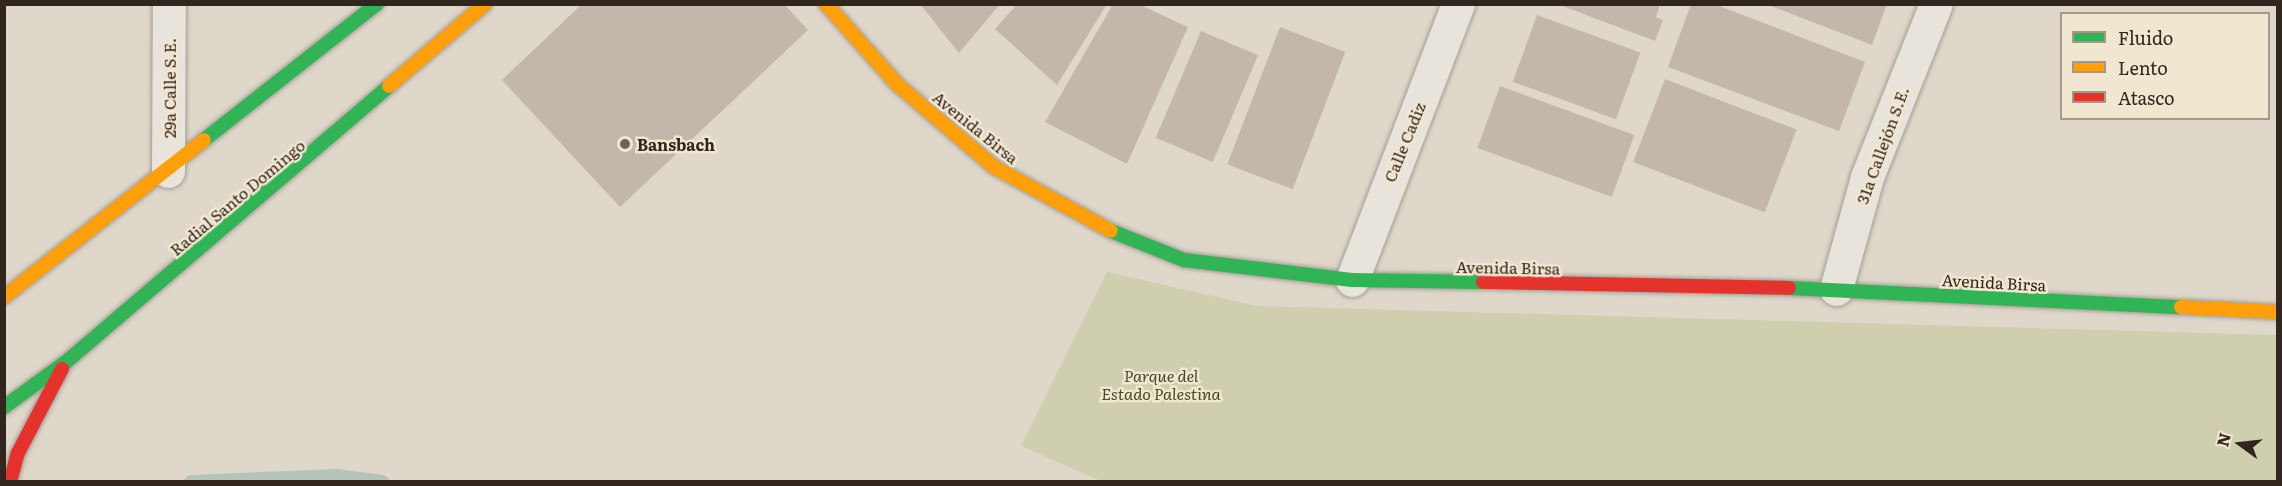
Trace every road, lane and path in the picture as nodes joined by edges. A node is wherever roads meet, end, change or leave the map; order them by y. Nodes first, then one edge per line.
1 (169, 4) edge
2 (377, 4) edge
3 (485, 4) edge
4 (826, 4) edge
5 (1458, 4) edge
6 (1936, 4) edge
7 (168, 171) junction
8 (1352, 280) junction
9 (1836, 290) junction
10 (4, 297) edge
11 (2277, 312) edge
12 (66, 362) junction
13 (4, 407) edge
14 (10, 482) edge

1 - 7 street, 29a Calle S.E.
2 - 7 street
3 - 12 street, Radial Santo Domingo
4 - 8 street, Avenida Birsa
5 - 8 street, Calle Cadiz
6 - 9 street, 31a Callejón S.E.
7 - 10 street
8 - 9 street, Avenida Birsa
9 - 11 street, Avenida Birsa
12 - 13 street, Radial Santo Domingo
12 - 14 street

